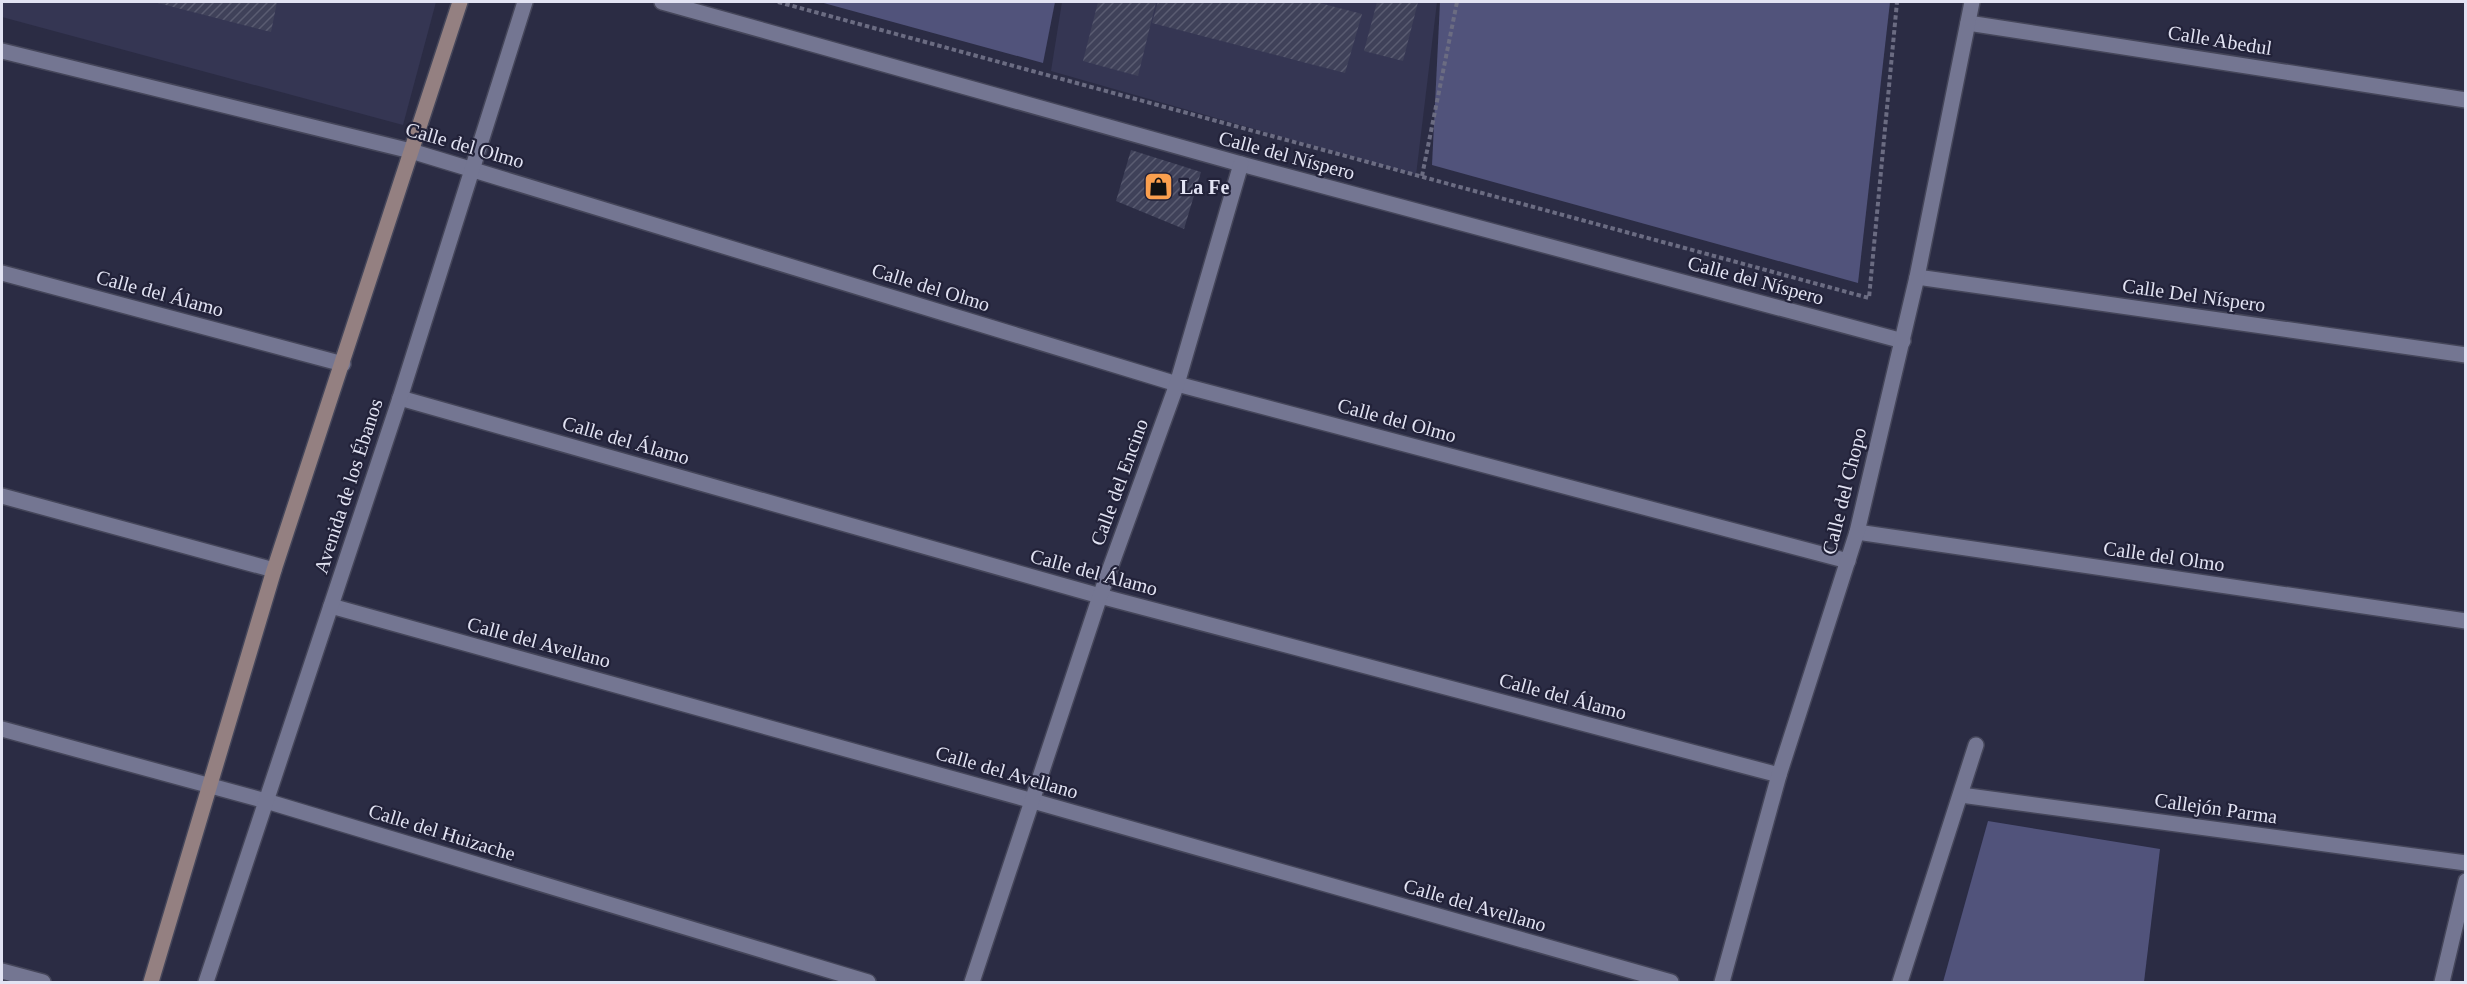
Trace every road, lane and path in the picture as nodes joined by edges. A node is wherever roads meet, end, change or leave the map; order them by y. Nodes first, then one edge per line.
1 (460, 2) edge
2 (525, 2) edge
3 (662, 2) edge
4 (778, 2) edge
5 (1456, 2) edge
6 (1897, 2) edge
7 (1972, 2) edge
8 (1968, 23) junction
9 (2, 51) edge
10 (2466, 100) edge
11 (411, 151) junction
12 (1241, 164) junction
13 (472, 168) junction
14 (1422, 176) junction
15 (2, 273) edge
16 (1917, 277) junction
17 (1903, 341) junction
18 (2466, 355) edge
19 (343, 364) junction
20 (1177, 384) junction
21 (400, 399) junction
22 (2, 496) edge
23 (1857, 532) junction
24 (1848, 561) junction
25 (274, 570) junction
26 (1100, 596) junction
27 (331, 606) junction
28 (2466, 621) edge
29 (2, 729) edge
30 (1976, 745) dead end
31 (1779, 775) junction
32 (210, 786) junction
33 (1962, 795) junction
34 (266, 801) junction
35 (1033, 801) junction
36 (2466, 863) edge
37 (2466, 881) edge
38 (2, 972) edge
39 (43, 982) edge
40 (151, 982) edge
41 (206, 982) edge
42 (868, 982) edge
43 (972, 982) edge
44 (1671, 982) edge
45 (1722, 982) edge
46 (1900, 982) edge
47 (2442, 982) edge

1 - 11 street
2 - 13 street, Avenida de los Ébanos
3 - 12 street, Calle del Níspero
4 - 14 path
5 - 14 path
6 - 14 path
7 - 8 street, Calle del Chopo
8 - 10 street, Calle Abedul
8 - 16 street, Calle del Chopo
9 - 11 street, Calle del Olmo
11 - 13 street, Calle del Olmo
11 - 19 street
12 - 17 street, Calle del Níspero
12 - 20 street, Calle del Encino
13 - 20 street, Calle del Olmo
13 - 21 street, Avenida de los Ébanos
15 - 19 street, Calle del Álamo
16 - 17 street, Calle del Chopo
16 - 18 street, Calle Del Níspero
17 - 23 street, Calle del Chopo
19 - 25 street
20 - 24 street, Calle del Olmo
20 - 26 street, Calle del Encino
21 - 26 street, Calle del Álamo
21 - 27 street, Avenida de los Ébanos
22 - 25 street
23 - 24 street, Calle del Chopo
23 - 28 street, Calle del Olmo
24 - 31 street, Calle del Chopo
25 - 32 street
26 - 31 street, Calle del Álamo
26 - 35 street, Calle del Encino
27 - 34 street, Avenida de los Ébanos
27 - 35 street, Calle del Avellano
29 - 32 street, Calle del Huizache
30 - 33 street
31 - 45 street, Calle del Chopo
32 - 34 street, Calle del Huizache
32 - 40 street
33 - 36 street, Callejón Parma
33 - 46 street
34 - 41 street, Avenida de los Ébanos
34 - 42 street, Calle del Huizache
35 - 43 street, Calle del Encino
35 - 44 street, Calle del Avellano
37 - 47 street
38 - 39 street

